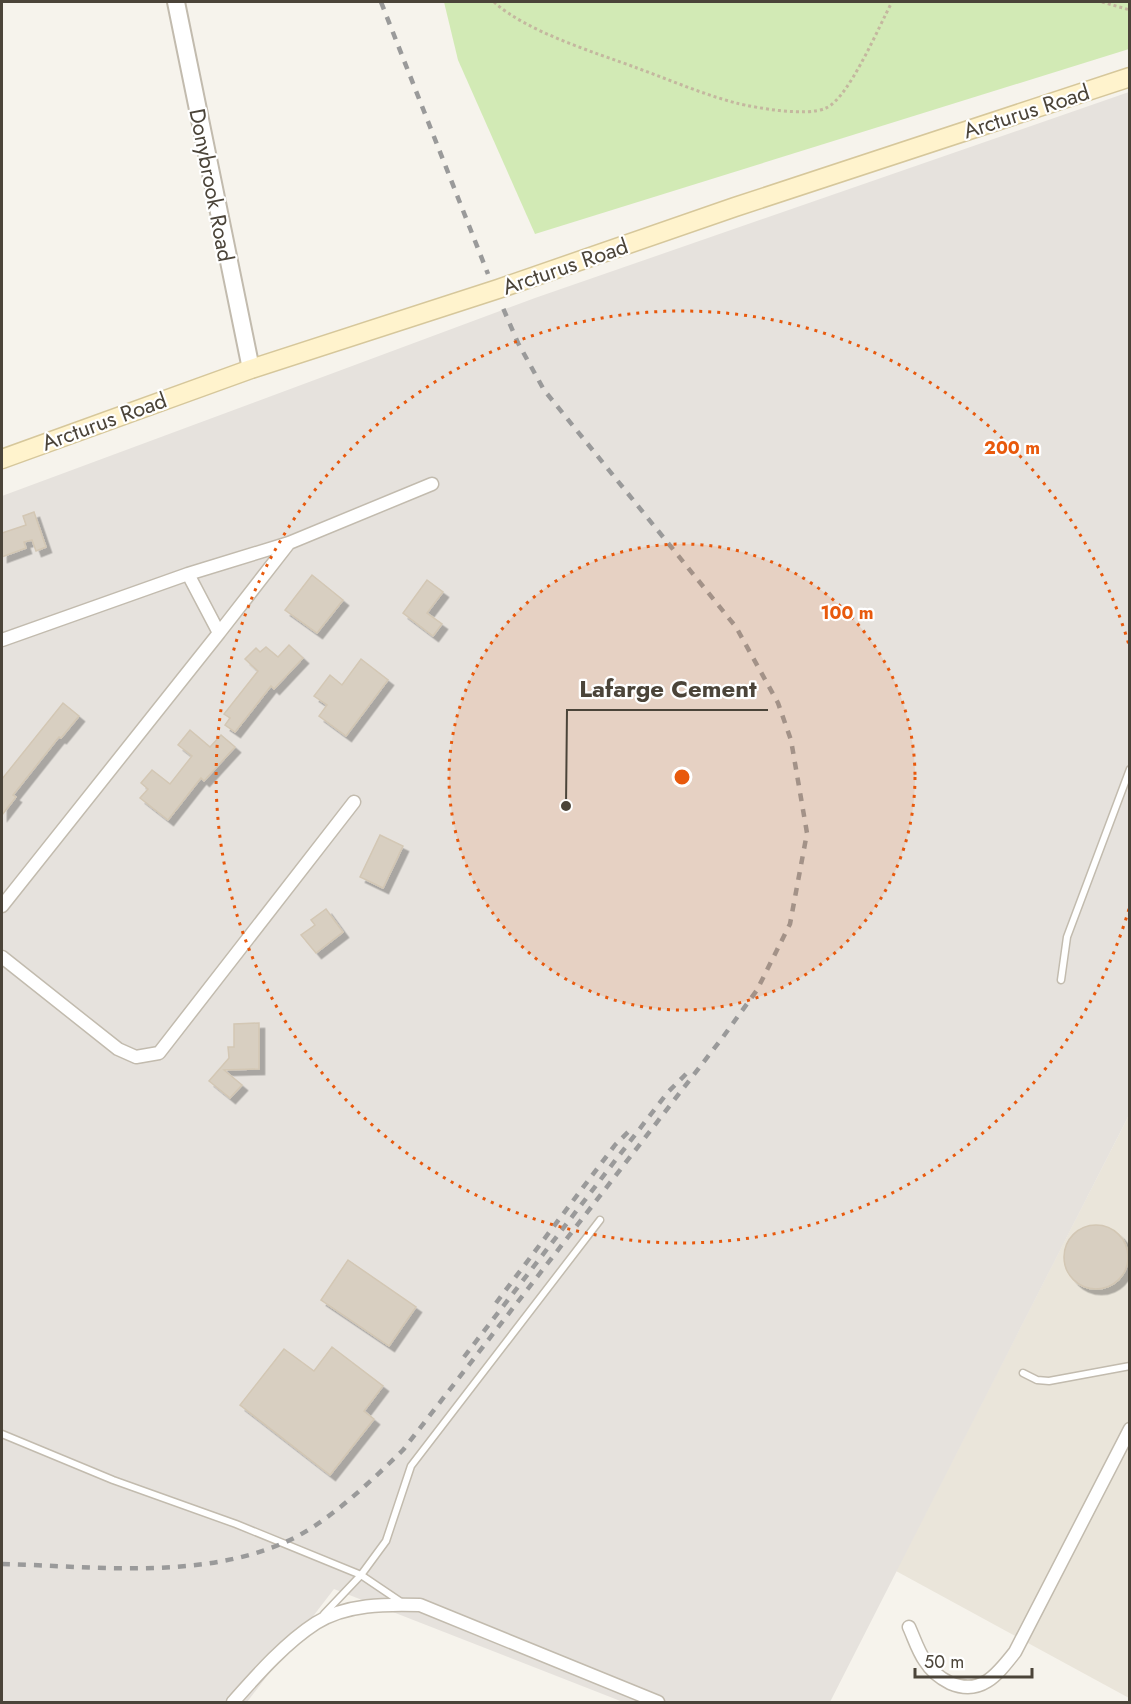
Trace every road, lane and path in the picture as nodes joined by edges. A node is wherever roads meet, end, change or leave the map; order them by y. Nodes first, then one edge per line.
1 (176, 2) edge
2 (494, 2) edge
3 (892, 2) edge
4 (1101, 2) edge
5 (1130, 10) edge
6 (1130, 77) edge
7 (250, 369) junction
8 (2, 459) edge
9 (432, 484) dead end
10 (288, 543) junction
11 (188, 574) junction
12 (219, 633) junction
13 (2, 640) edge
14 (1130, 769) edge
15 (354, 802) dead end
16 (2, 906) edge
17 (2, 957) edge
18 (1061, 980) dead end
19 (600, 1220) dead end
20 (1130, 1366) edge
21 (1023, 1372) dead end
22 (1130, 1429) edge
23 (2, 1434) edge
24 (361, 1575) junction
25 (405, 1605) junction
26 (316, 1622) junction
27 (909, 1627) dead end
28 (233, 1702) edge
29 (658, 1702) edge

1 - 7 street, Donybrook Road
2 - 3 path
4 - 5 path
6 - 7 main road, Arcturus Road
7 - 8 main road, Arcturus Road
9 - 10 street
10 - 11 street
10 - 12 street
11 - 12 street
11 - 13 street
12 - 16 street
14 - 18 lane
15 - 17 street
19 - 24 lane
20 - 21 lane
22 - 27 street
23 - 24 lane
24 - 25 lane
24 - 26 lane
25 - 26 street
25 - 29 street
26 - 28 street

